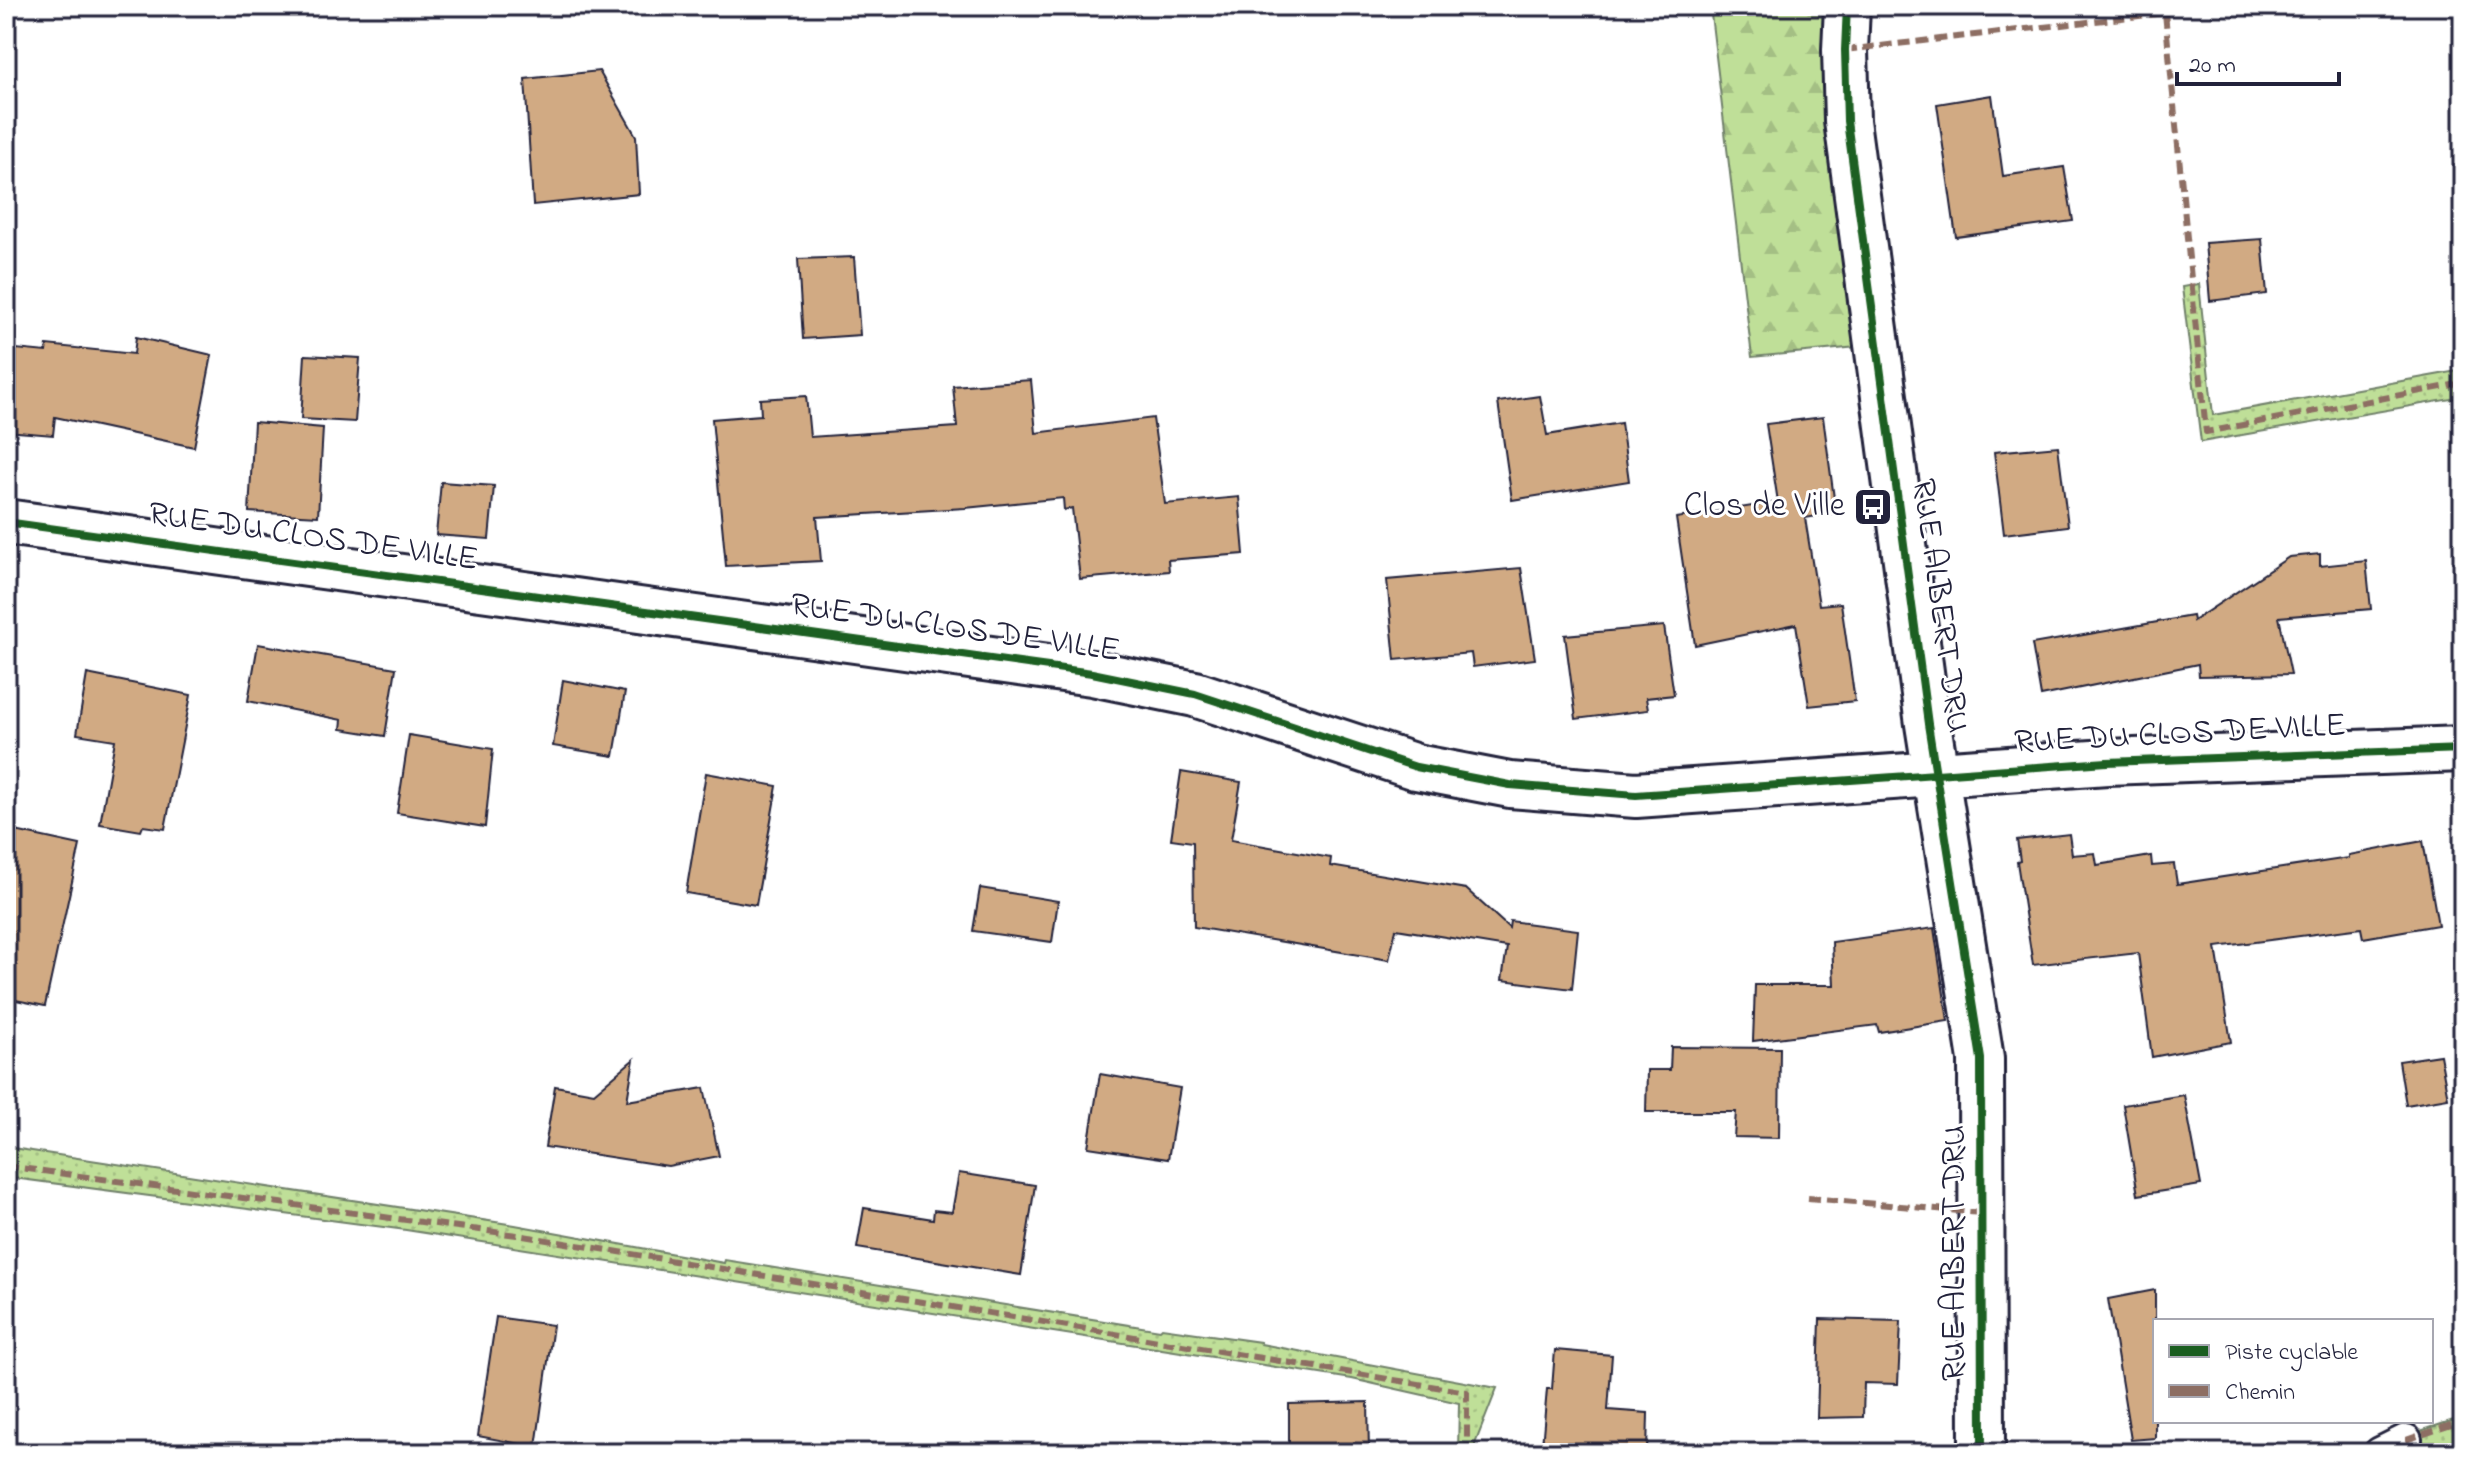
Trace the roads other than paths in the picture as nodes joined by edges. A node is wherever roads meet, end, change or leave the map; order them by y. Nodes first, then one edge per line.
1 (1847, 6) edge
2 (6, 522) edge
3 (2463, 749) edge
4 (1935, 775) junction
5 (1982, 1453) edge

1 - 4 street, RUE ALBERT DRU
2 - 4 street, RUE DU CLOS DE VILLE
3 - 4 street, RUE DU CLOS DE VILLE
4 - 5 street, RUE ALBERT DRU

